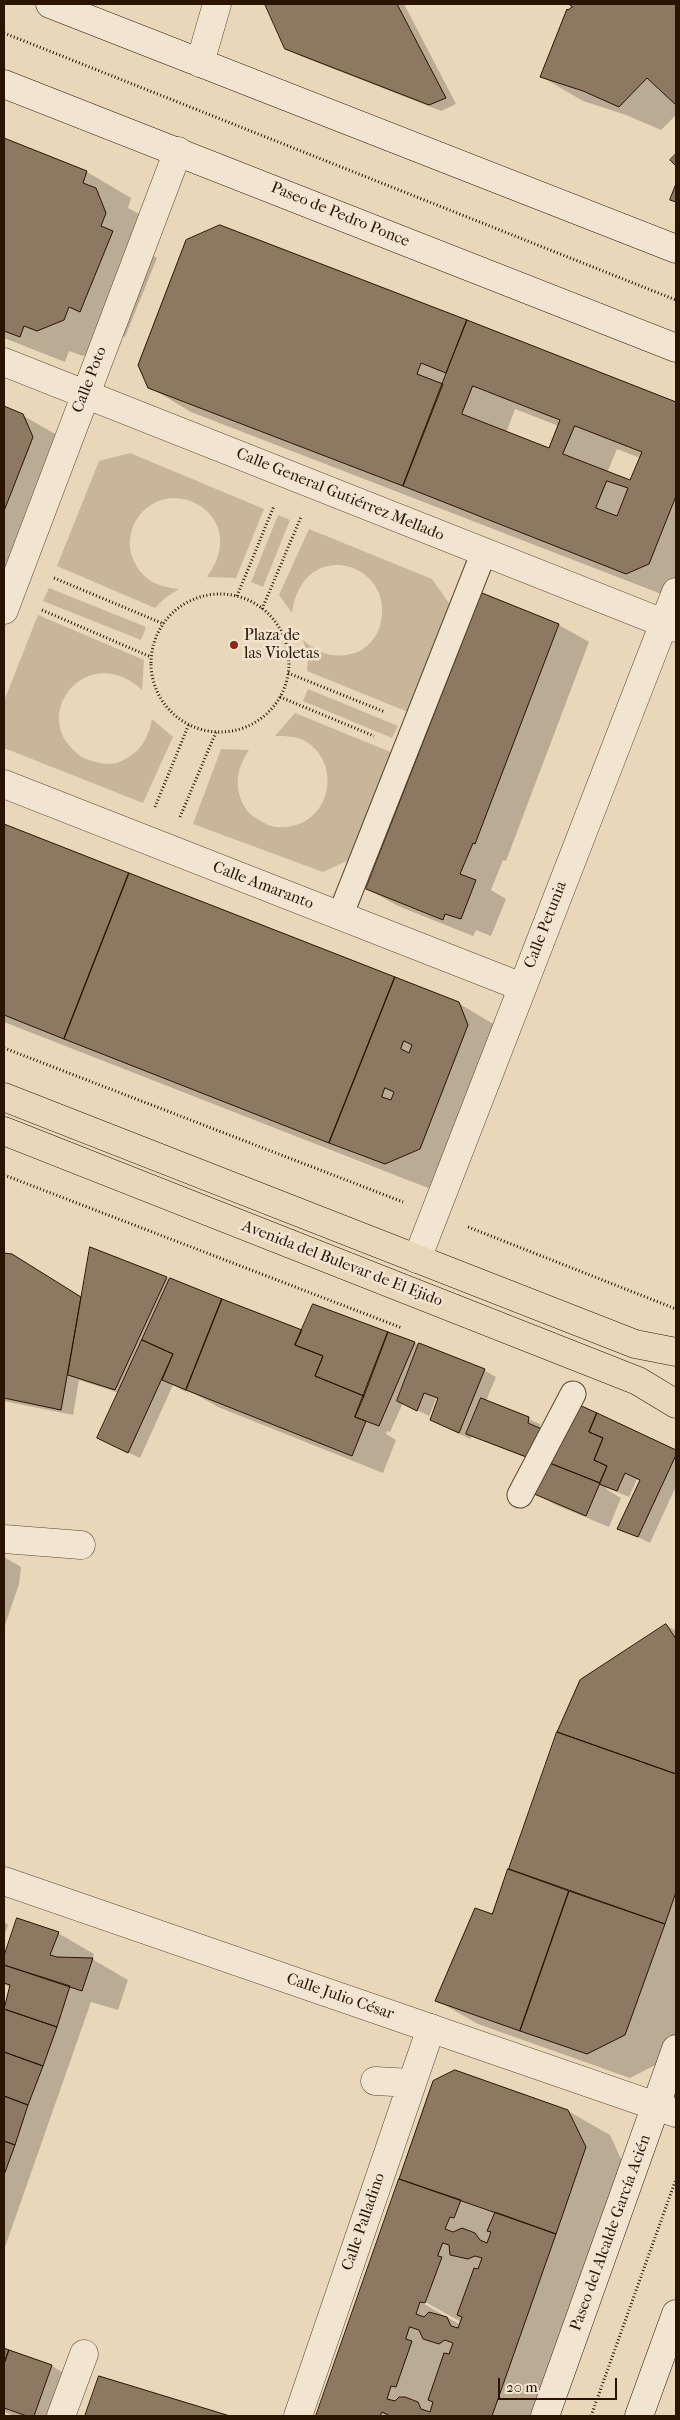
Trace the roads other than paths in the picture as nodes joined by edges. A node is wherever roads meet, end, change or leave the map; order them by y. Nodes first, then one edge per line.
1 (50, 4) edge
2 (217, 4) edge
3 (200, 63) junction
4 (4, 84) edge
5 (178, 151) junction
6 (676, 249) edge
7 (676, 348) edge
8 (4, 362) edge
9 (84, 394) junction
10 (484, 552) junction
11 (676, 592) edge
12 (4, 610) edge
13 (670, 626) edge
14 (4, 784) edge
15 (340, 916) junction
16 (522, 987) junction
17 (4, 1097) edge
18 (4, 1131) edge
19 (417, 1259) junction
20 (676, 1352) edge
21 (573, 1394) dead end
22 (676, 1404) edge
23 (520, 1495) dead end
24 (4, 1539) edge
25 (81, 1545) dead end
26 (4, 1883) edge
27 (432, 2028) junction
28 (676, 2049) edge
29 (375, 2081) dead end
30 (412, 2083) junction
31 (666, 2109) edge
32 (676, 2314) edge
33 (84, 2354) dead end
34 (61, 2416) edge
35 (298, 2416) edge
36 (545, 2416) edge
37 (639, 2416) edge

1 - 3 street
2 - 3 street
3 - 6 street
4 - 5 street, Paseo de Pedro Ponce
5 - 7 street, Paseo de Pedro Ponce
5 - 9 street, Calle Poto
8 - 9 street, Calle General Gutiérrez Mellado
9 - 10 street, Calle General Gutiérrez Mellado
9 - 12 street, Calle Poto
10 - 13 street, Calle General Gutiérrez Mellado
10 - 15 street
11 - 13 street, Calle Petunia
13 - 16 street, Calle Petunia
14 - 15 street, Calle Amaranto
15 - 16 street, Calle Amaranto
16 - 19 street, Calle Petunia
17 - 19 main road, Avenida del Bulevar de El Ejido
18 - 22 main road, Avenida del Bulevar de El Ejido
19 - 20 main road, Avenida del Bulevar de El Ejido
21 - 23 street
24 - 25 street
26 - 27 street, Calle Julio César
27 - 30 street, Calle Palladino
27 - 31 street, Calle Julio César
28 - 31 street, Paseo del Alcalde García Acién
29 - 30 street
30 - 35 street, Calle Palladino
31 - 36 street, Paseo del Alcalde García Acién
32 - 37 street
33 - 34 street

